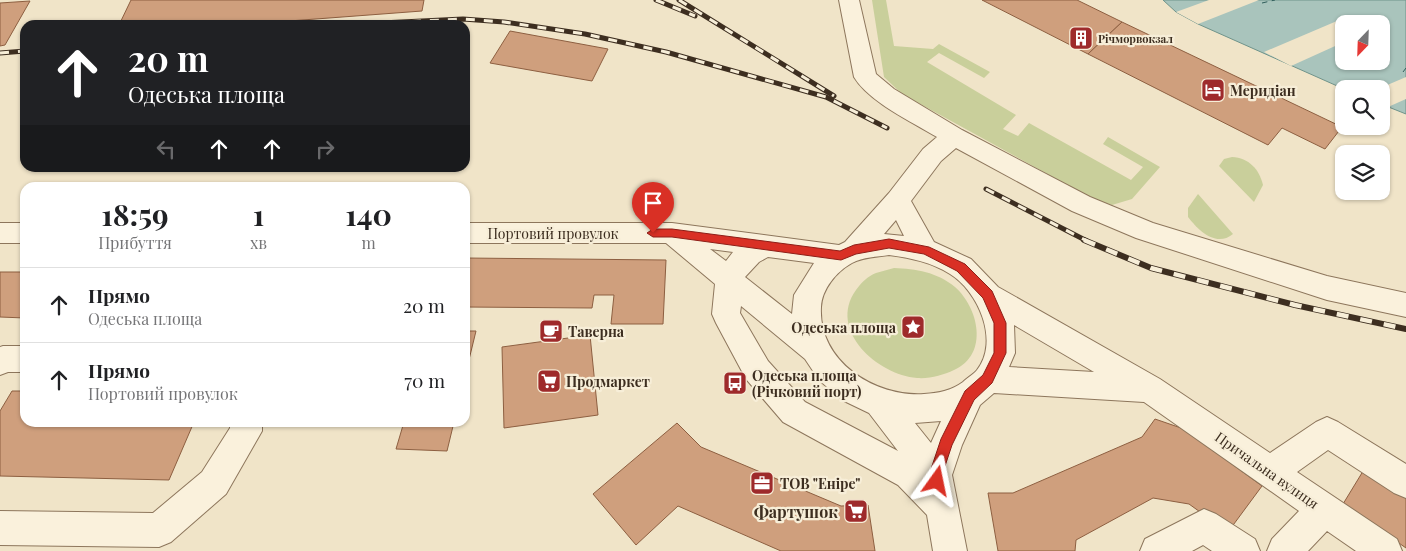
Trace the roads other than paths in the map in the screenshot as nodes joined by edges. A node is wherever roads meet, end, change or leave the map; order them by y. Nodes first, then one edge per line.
1 (849, 0) edge
2 (954, 136) junction
3 (898, 200) junction
4 (0, 233) edge
5 (20, 233) edge
6 (470, 233) edge
7 (672, 233) junction
8 (766, 245) junction
9 (926, 250) junction
10 (848, 253) junction
11 (728, 279) junction
12 (988, 295) junction
13 (1406, 305) edge
14 (815, 350) junction
15 (20, 359) edge
16 (0, 362) edge
17 (979, 387) junction
18 (1149, 389) junction
19 (880, 403) junction
20 (246, 427) edge
21 (1270, 472) junction
22 (936, 475) junction
23 (1406, 482) edge
24 (942, 507) junction
25 (1320, 507) junction
26 (0, 528) edge
27 (950, 551) edge
28 (1157, 551) edge
29 (1242, 551) edge
30 (1284, 551) edge
31 (1385, 551) edge

1 - 2 street
2 - 3 street
2 - 13 street
3 - 9 street
3 - 10 street
4 - 5 street
6 - 7 street, Портовий провулок
7 - 8 street, Портовий провулок
7 - 11 street
8 - 10 street, Портовий провулок
8 - 11 street
9 - 10 street
9 - 12 street
10 - 14 street
11 - 14 street
11 - 24 street
12 - 17 street
12 - 18 street, Причальна вулиця
14 - 19 street
15 - 16 street
17 - 18 street
17 - 19 street
17 - 22 street
18 - 21 street, Причальна вулиця
19 - 22 street
20 - 26 street
21 - 23 street
21 - 25 street, Причальна вулиця
22 - 24 street
24 - 27 street
25 - 30 street
25 - 31 street, Причальна вулиця
28 - 29 street

